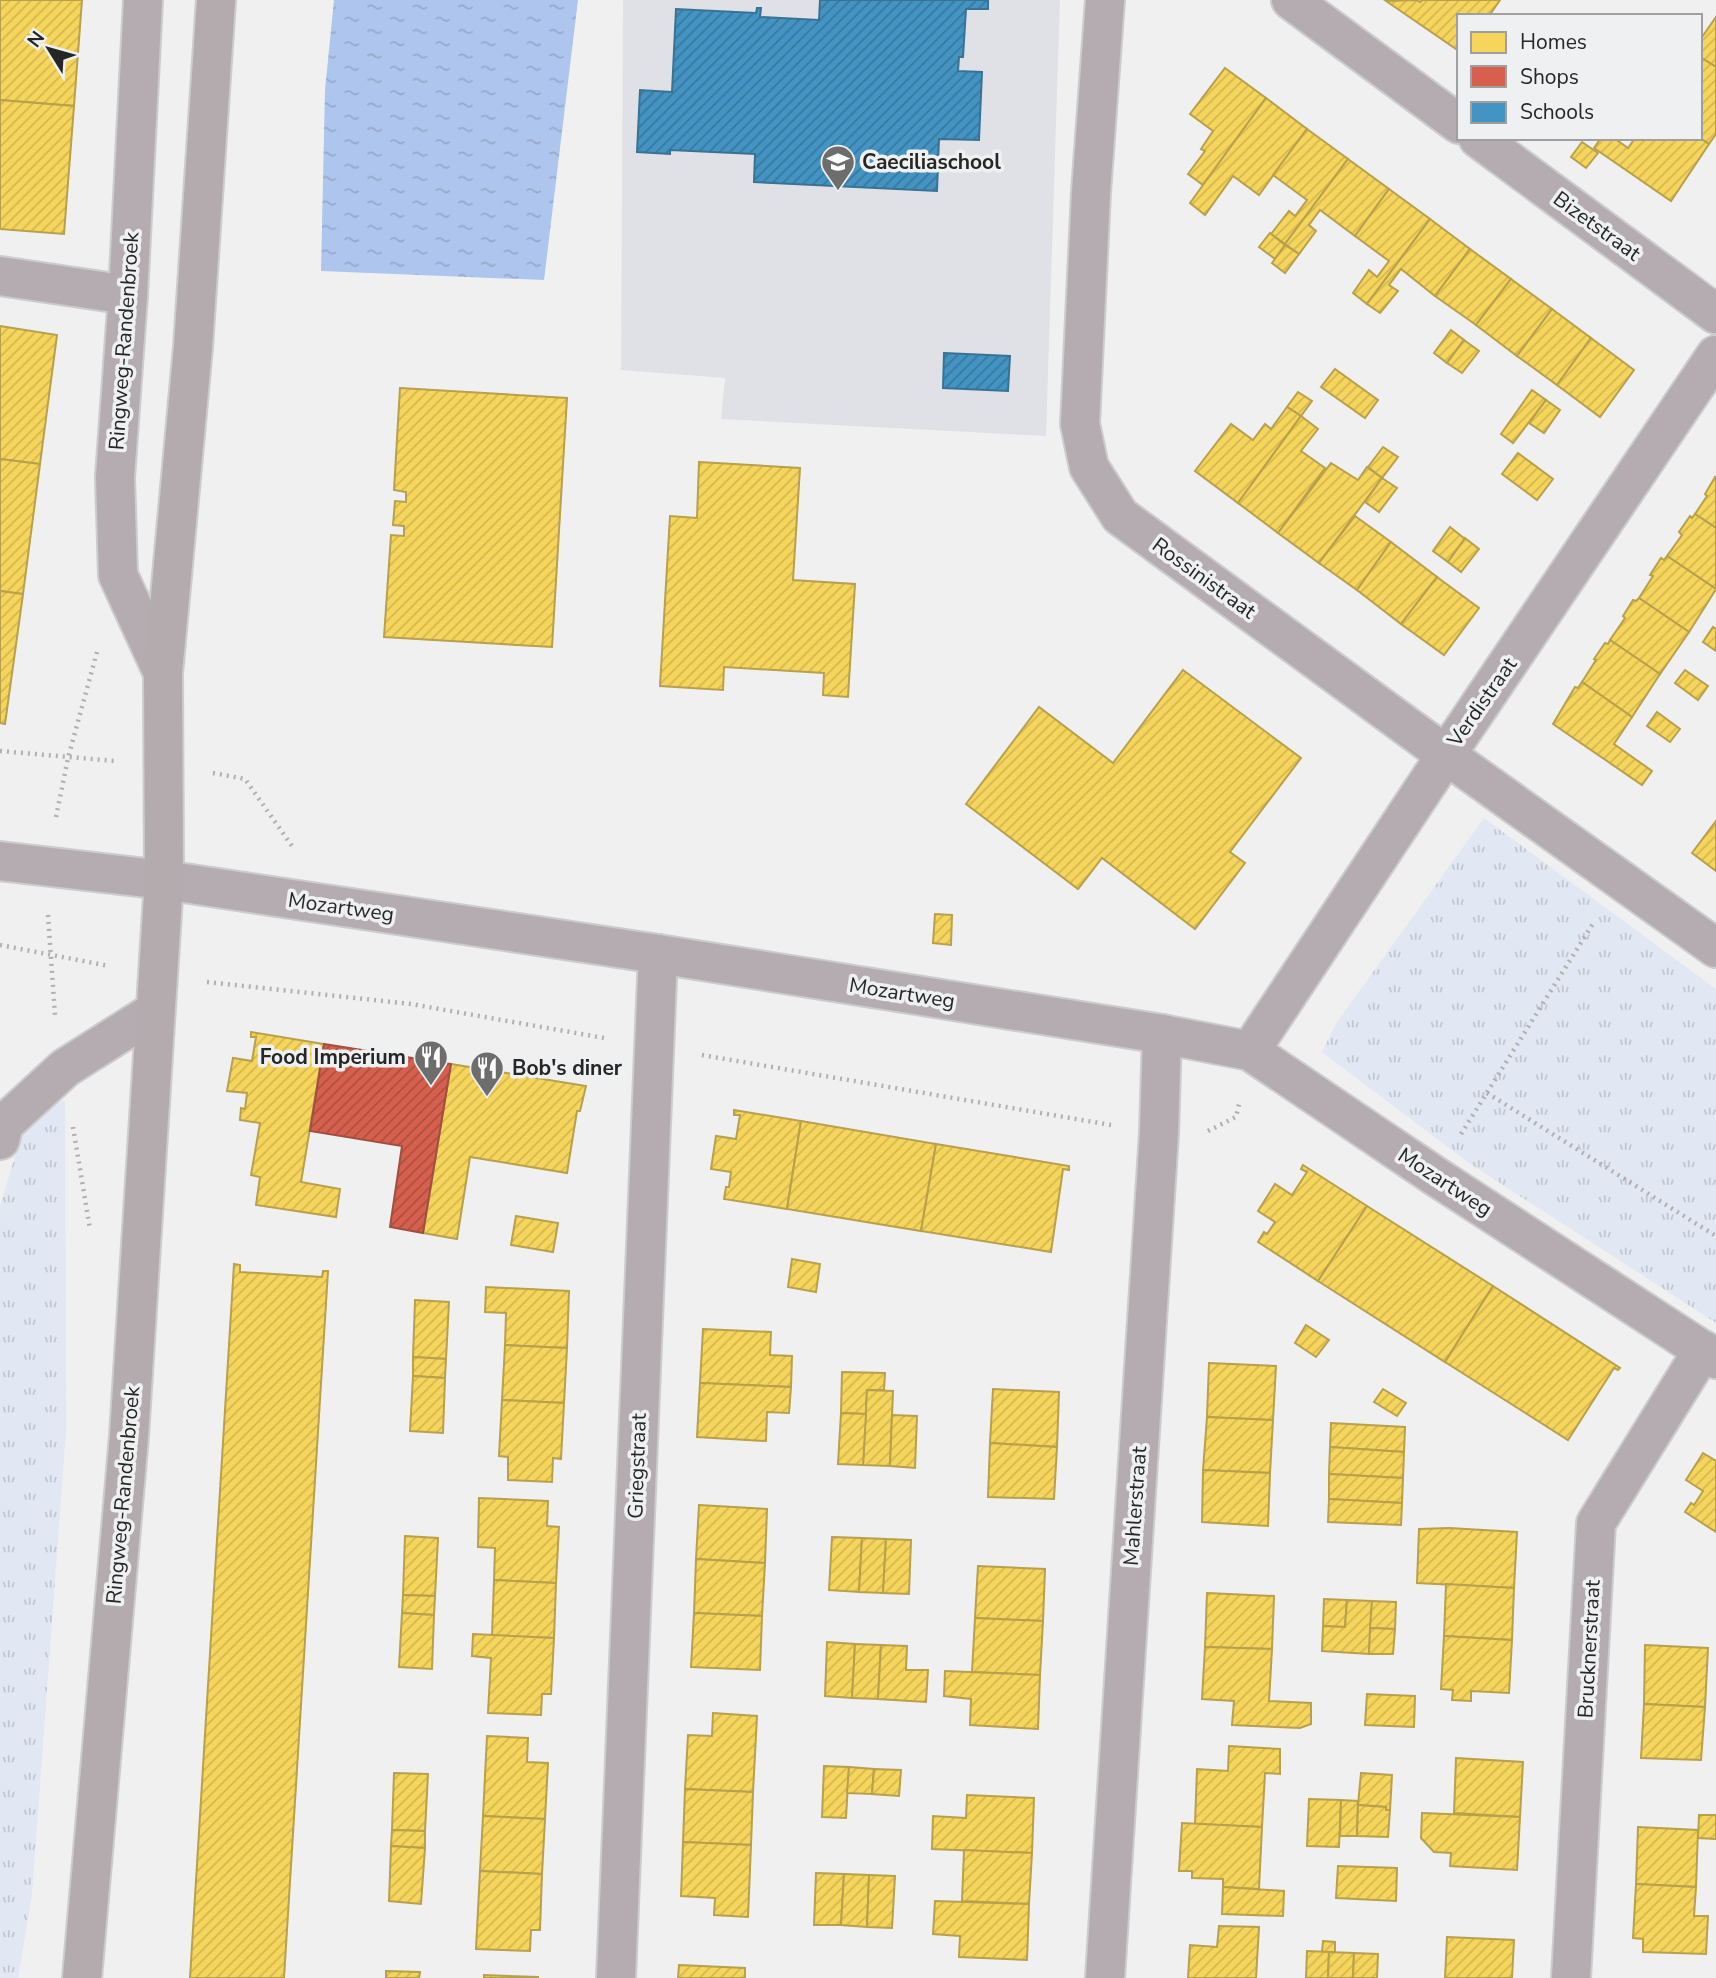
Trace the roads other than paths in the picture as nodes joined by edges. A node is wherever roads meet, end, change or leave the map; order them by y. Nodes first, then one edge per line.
1 (144, 0) edge
2 (216, 0) edge
3 (1105, 0) edge
4 (1290, 0) edge
5 (1457, 123) edge
6 (1481, 140) edge
7 (0, 276) edge
8 (128, 295) junction
9 (1716, 314) edge
10 (1716, 355) edge
11 (163, 673) junction
12 (1446, 755) junction
13 (0, 861) edge
14 (164, 880) junction
15 (1716, 948) edge
16 (658, 954) junction
17 (155, 1011) junction
18 (1162, 1034) junction
19 (1250, 1051) junction
20 (0, 1140) edge
21 (1710, 1354) edge
22 (82, 1978) edge
23 (616, 1978) edge
24 (1105, 1978) edge
25 (1570, 1978) edge

1 - 8 street, Ringweg-Randenbroek
2 - 11 main road, Ringweg-Randenbroek
3 - 12 street, Rossinistraat
4 - 5 street
6 - 9 street, Bizetstraat
7 - 8 street
8 - 11 street, Ringweg-Randenbroek
10 - 12 street, Verdistraat
11 - 14 main road, Ringweg-Randenbroek
12 - 15 street, Rossinistraat
12 - 19 street, Verdistraat
13 - 14 street, Mozartweg
14 - 16 street, Mozartweg
14 - 17 main road, Ringweg-Randenbroek
16 - 18 street, Mozartweg
16 - 23 street, Griegstraat
17 - 20 street
17 - 22 main road, Ringweg-Randenbroek
18 - 19 street, Mozartweg
18 - 24 street, Mahlerstraat
19 - 21 street, Mozartweg
21 - 25 street, Brucknerstraat

